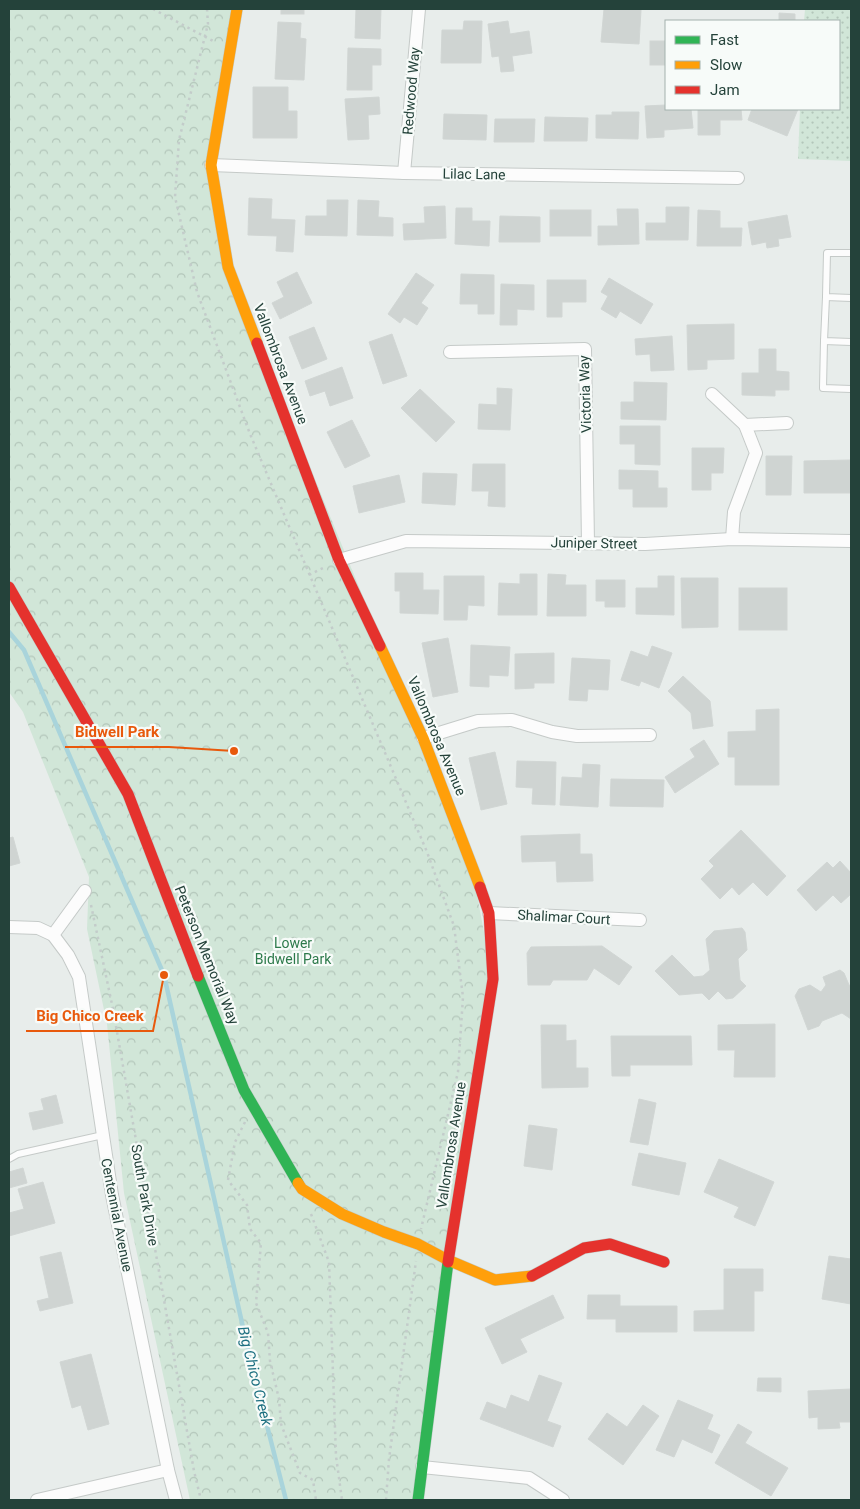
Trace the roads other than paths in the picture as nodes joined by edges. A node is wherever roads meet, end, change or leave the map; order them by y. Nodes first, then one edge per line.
1 (237, 9) edge
2 (419, 9) edge
3 (211, 165) junction
4 (404, 173) junction
5 (738, 178) dead end
6 (851, 253) edge
7 (826, 297) junction
8 (851, 298) edge
9 (824, 341) junction
10 (851, 342) edge
11 (450, 352) dead end
12 (851, 389) edge
13 (712, 394) dead end
14 (787, 423) dead end
15 (745, 425) junction
16 (732, 539) junction
17 (851, 541) edge
18 (588, 543) junction
19 (340, 560) junction
20 (9, 587) edge
21 (650, 736) dead end
22 (424, 738) junction
23 (85, 891) road end
24 (489, 913) junction
25 (640, 920) dead end
26 (9, 927) edge
27 (53, 936) junction
28 (103, 1135) junction
29 (9, 1159) edge
30 (448, 1260) junction
31 (664, 1262) dead end
32 (422, 1467) junction
33 (168, 1470) junction
34 (37, 1500) edge
35 (176, 1500) edge
36 (418, 1500) edge
37 (563, 1500) edge

1 - 3 street, Vallombrosa Avenue
2 - 4 street, Redwood Way
3 - 4 street, Lilac Lane
3 - 19 street, Vallombrosa Avenue
4 - 5 street, Lilac Lane
6 - 7 lane
7 - 8 lane
7 - 9 lane
9 - 10 lane
9 - 12 lane
11 - 18 street, Victoria Way
13 - 15 street
14 - 15 street
15 - 16 street
16 - 17 street, Juniper Street
16 - 18 street, Juniper Street
18 - 19 street, Juniper Street
19 - 22 street, Vallombrosa Avenue
20 - 30 street, Peterson Memorial Way
21 - 22 street
22 - 24 street, Vallombrosa Avenue
23 - 27 street
24 - 25 street, Shalimar Court
24 - 30 street, Vallombrosa Avenue
26 - 27 street
27 - 28 street, Centennial Avenue
28 - 29 lane
28 - 33 street, Centennial Avenue
30 - 31 street, Peterson Memorial Way
30 - 32 street, Vallombrosa Avenue
32 - 36 street, Vallombrosa Avenue
32 - 37 street
33 - 34 street
33 - 35 street, Centennial Avenue

